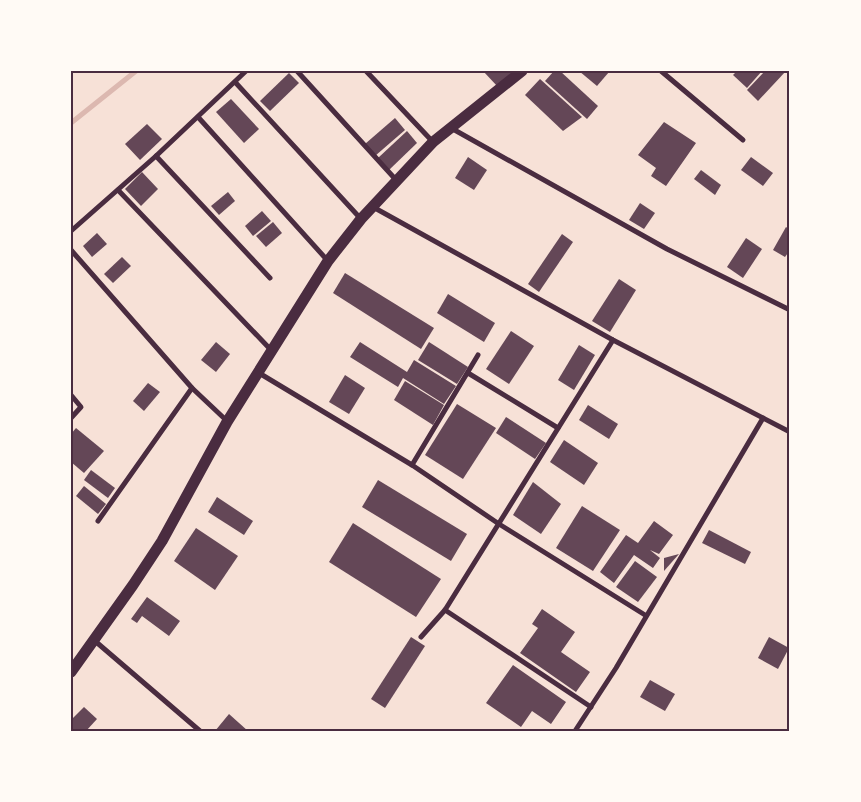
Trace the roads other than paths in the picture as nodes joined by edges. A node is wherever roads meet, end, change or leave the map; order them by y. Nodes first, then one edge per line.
1 (246, 71) edge
2 (297, 71) edge
3 (366, 71) edge
4 (522, 71) edge
5 (661, 71) edge
6 (235, 82) junction
7 (198, 117) junction
8 (451, 128) junction
9 (743, 140) dead end
10 (433, 142) junction
11 (156, 156) junction
12 (397, 181) junction
13 (118, 190) junction
14 (373, 207) junction
15 (362, 219) junction
16 (71, 231) edge
17 (71, 250) edge
18 (328, 261) junction
19 (270, 278) dead end
20 (790, 310) edge
21 (613, 340) junction
22 (271, 350) junction
23 (478, 355) dead end
24 (258, 373) junction
25 (468, 373) junction
26 (192, 388) junction
27 (71, 395) edge
28 (71, 418) edge
29 (762, 418) junction
30 (228, 422) junction
31 (558, 428) junction
32 (790, 432) edge
33 (412, 466) junction
34 (98, 521) dead end
35 (499, 524) junction
36 (445, 610) junction
37 (645, 615) junction
38 (421, 637) dead end
39 (94, 641) junction
40 (71, 672) edge
41 (590, 707) junction
42 (200, 731) edge
43 (575, 731) edge

1 - 6 street
2 - 12 street
3 - 10 street
4 - 8 main road
5 - 9 street
6 - 7 street
6 - 15 street
7 - 11 street
7 - 18 street
8 - 10 main road
8 - 20 street
10 - 12 main road
11 - 13 street
11 - 19 street
12 - 14 main road
13 - 16 street
13 - 22 street
14 - 15 main road
14 - 21 street
15 - 18 main road
17 - 26 street
18 - 22 main road
21 - 29 street
21 - 31 street
22 - 24 main road
23 - 25 street
24 - 30 main road
24 - 33 street
25 - 31 street
25 - 33 street
26 - 30 street
26 - 34 street
27 - 28 street
29 - 32 street
29 - 37 street
30 - 39 main road
31 - 35 street
33 - 35 street
35 - 36 street
35 - 37 street
36 - 38 street
36 - 41 street
37 - 41 street
39 - 40 main road
39 - 42 street
41 - 43 street

